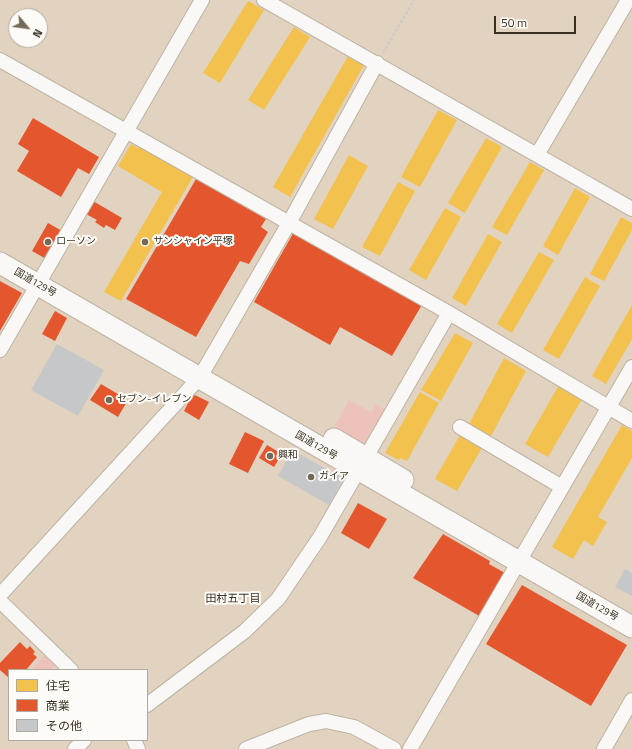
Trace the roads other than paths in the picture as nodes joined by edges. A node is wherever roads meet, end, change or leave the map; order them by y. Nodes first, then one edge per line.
1 (202, 0) edge
2 (264, 0) edge
3 (628, 0) edge
4 (0, 60) edge
5 (377, 63) junction
6 (126, 131) junction
7 (537, 155) junction
8 (632, 209) edge
9 (289, 224) junction
10 (0, 248) edge
11 (0, 263) edge
12 (41, 279) junction
13 (449, 313) junction
14 (0, 350) edge
15 (632, 367) edge
16 (203, 372) junction
17 (608, 407) junction
18 (632, 421) edge
19 (460, 427) dead end
20 (361, 464) junction
21 (562, 487) junction
22 (521, 556) junction
23 (0, 595) edge
24 (0, 601) edge
25 (632, 611) edge
26 (632, 627) edge
27 (70, 669) edge
28 (632, 700) edge
29 (148, 703) edge
30 (83, 741) edge
31 (75, 749) edge
32 (246, 749) edge
33 (394, 749) edge
34 (410, 749) edge
35 (604, 749) edge

1 - 6 street
2 - 5 street
3 - 7 street
4 - 6 street
5 - 7 street
5 - 9 street
6 - 9 street
6 - 12 street
7 - 8 street
9 - 13 street
9 - 16 street
10 - 12 highway, 国道129号
11 - 12 highway, 国道129号
12 - 14 street
12 - 16 highway, 国道129号
13 - 17 street
13 - 20 street
15 - 17 street
16 - 20 highway, 国道129号
16 - 23 street
17 - 18 street
17 - 21 street
19 - 21 street
20 - 22 highway, 国道129号
20 - 29 street
21 - 22 street
22 - 25 highway, 国道129号
22 - 26 highway, 国道129号
22 - 34 street
24 - 27 street
28 - 35 street
30 - 31 street
32 - 33 street

